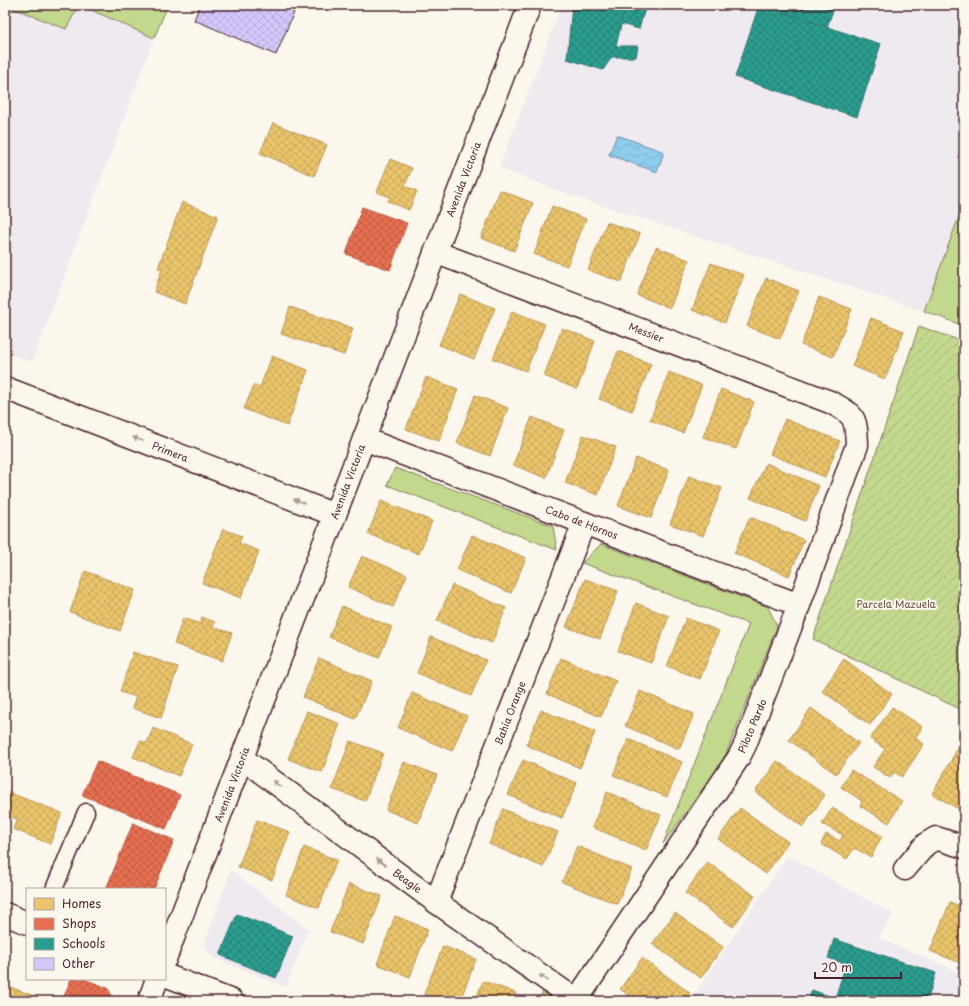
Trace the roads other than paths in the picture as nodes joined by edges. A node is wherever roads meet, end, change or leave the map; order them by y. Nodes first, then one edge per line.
1 (530, 5) edge
2 (435, 252) junction
3 (5, 388) edge
4 (854, 418) joint
5 (364, 439) junction
6 (335, 515) junction
7 (584, 523) junction
8 (799, 605) junction
9 (242, 758) junction
10 (86, 812) dead end
11 (964, 847) edge
12 (905, 869) dead end
13 (54, 888) edge
14 (436, 902) junction
15 (5, 914) edge
16 (26, 922) edge
17 (166, 956) edge
18 (166, 975) edge
19 (158, 980) edge
20 (576, 1000) edge
21 (149, 1001) edge
22 (232, 1001) edge

1 - 2 street, Avenida Victoria
2 - 4 street, Messier
2 - 5 street, Avenida Victoria
6 -> 3 street, Primera
4 - 8 street, Piloto Pardo
5 - 6 street, Avenida Victoria
5 - 7 street, Cabo de Hornos
6 - 9 street, Avenida Victoria
7 - 8 street, Cabo de Hornos
7 - 14 street, Bahía Orange
8 - 20 street, Piloto Pardo
14 -> 9 street, Beagle
9 - 17 street, Avenida Victoria
10 - 13 lane
11 - 12 street
20 -> 14 street, Beagle
15 - 16 street
18 - 22 street
19 - 21 street

